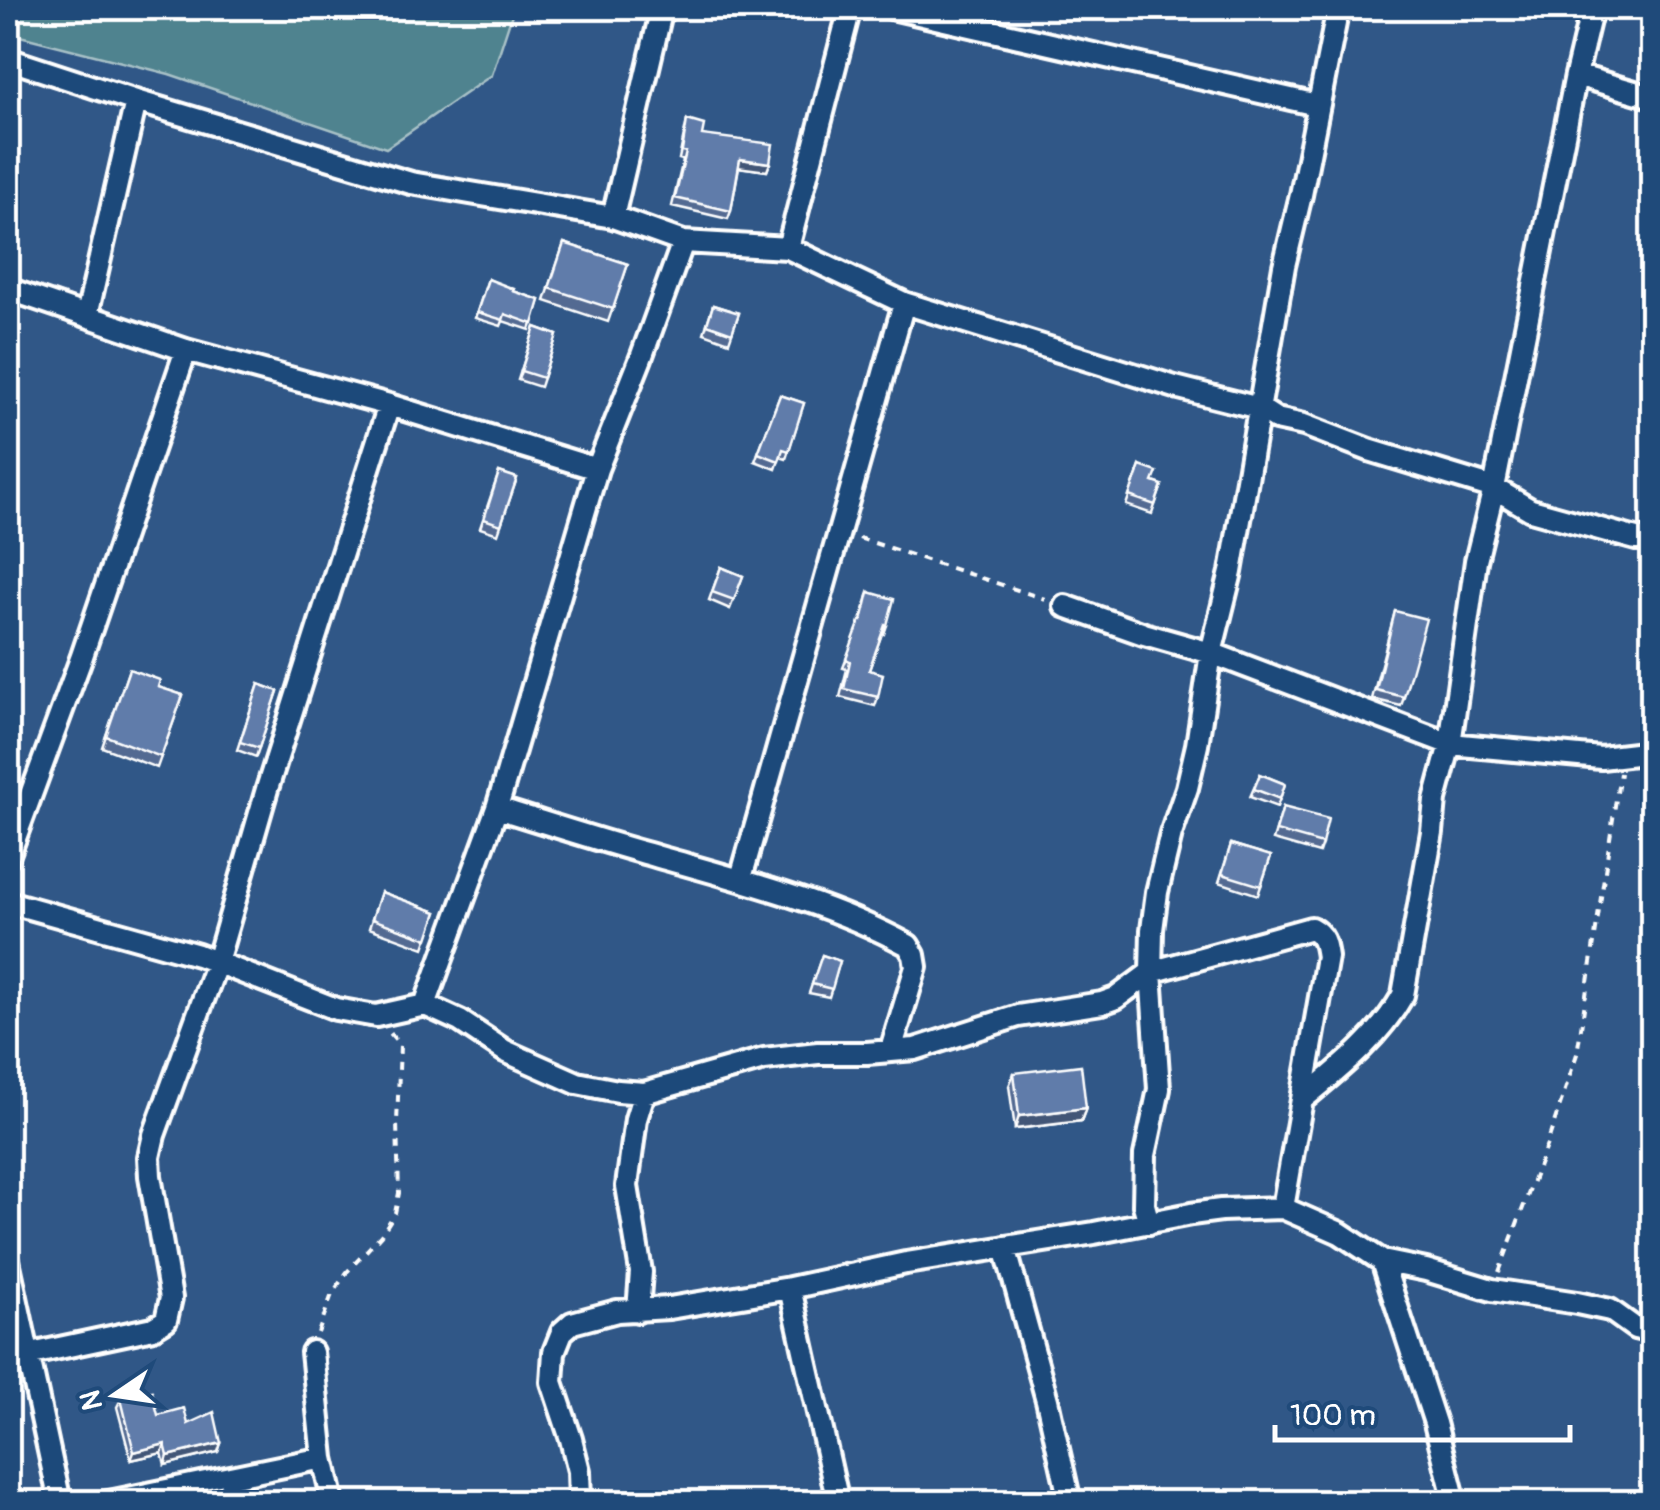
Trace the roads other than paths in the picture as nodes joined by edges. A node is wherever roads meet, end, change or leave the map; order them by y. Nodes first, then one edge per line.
1 (662, 8) edge
2 (850, 8) edge
3 (892, 8) edge
4 (1338, 8) edge
5 (1592, 8) edge
6 (8, 59) edge
7 (1576, 75) junction
8 (1652, 97) edge
9 (136, 102) junction
10 (1317, 105) junction
11 (612, 218) junction
12 (683, 242) junction
13 (788, 248) junction
14 (8, 290) edge
15 (904, 303) junction
16 (88, 315) junction
17 (186, 350) junction
18 (390, 405) junction
19 (1259, 408) junction
20 (597, 469) junction
21 (1494, 488) junction
22 (1652, 538) edge
23 (1065, 606) road end
24 (1210, 653) junction
25 (1450, 744) junction
26 (1652, 752) edge
27 (496, 808) junction
28 (8, 857) edge
29 (741, 878) junction
30 (8, 902) edge
31 (217, 962) junction
32 (1150, 972) junction
33 (425, 1005) junction
34 (891, 1050) junction
35 (644, 1093) junction
36 (1302, 1100) junction
37 (1283, 1208) junction
38 (1149, 1223) junction
39 (1004, 1247) junction
40 (8, 1260) edge
41 (1382, 1261) junction
42 (790, 1288) junction
43 (638, 1311) junction
44 (1652, 1332) edge
45 (312, 1352) road end
46 (17, 1357) edge
47 (323, 1458) junction
48 (60, 1502) edge
49 (109, 1502) edge
50 (333, 1502) edge
51 (580, 1502) edge
52 (838, 1502) edge
53 (1070, 1502) edge
54 (1455, 1502) edge

1 - 11 street
2 - 13 street
3 - 10 street
4 - 10 street
5 - 7 street
6 - 9 street
7 - 8 street
7 - 21 street
9 - 11 street
9 - 16 street
10 - 19 street
11 - 12 street
12 - 13 street
12 - 20 street
13 - 15 street
14 - 16 street
15 - 19 street
15 - 29 street
16 - 17 street
17 - 18 street
17 - 28 street
18 - 20 street
18 - 31 street
19 - 21 street
19 - 24 street
20 - 27 street
21 - 22 street
21 - 25 street
23 - 24 street
24 - 25 street
24 - 32 street
25 - 26 street
25 - 36 street
27 - 29 street
27 - 33 street
29 - 34 street
30 - 31 street
31 - 33 street
31 - 46 street
32 - 34 street
32 - 36 street
32 - 38 street
33 - 35 street
34 - 35 street
35 - 43 street
36 - 37 street
37 - 38 street
37 - 41 street
38 - 39 street
39 - 42 street
39 - 53 street
40 - 46 street
41 - 44 street
41 - 54 street
42 - 43 street
42 - 52 street
43 - 51 street
45 - 47 street
46 - 48 street
47 - 49 street
47 - 50 street

